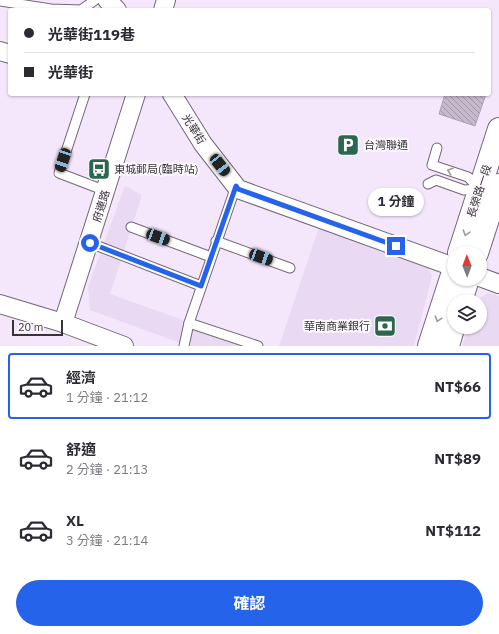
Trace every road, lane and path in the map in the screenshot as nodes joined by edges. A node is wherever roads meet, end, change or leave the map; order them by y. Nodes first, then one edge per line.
1 (95, 0) edge
2 (107, 0) edge
3 (0, 1) edge
4 (51, 8) edge
5 (84, 8) edge
6 (115, 8) edge
7 (84, 96) edge
8 (135, 96) edge
9 (173, 96) edge
10 (499, 129) edge
11 (437, 148) dead end
12 (428, 184) dead end
13 (236, 186) junction
14 (490, 187) edge
15 (106, 191) junction
16 (131, 227) dead end
17 (216, 241) junction
18 (90, 243) junction
19 (462, 246) edge
20 (477, 246) edge
21 (211, 256) junction
22 (447, 265) edge
23 (290, 268) dead end
24 (487, 280) edge
25 (499, 284) edge
26 (201, 286) junction
27 (448, 286) edge
28 (0, 304) edge
29 (189, 323) junction
30 (63, 324) junction
31 (451, 334) edge
32 (124, 346) edge
33 (184, 346) edge
34 (258, 346) edge
35 (429, 346) edge
36 (448, 346) edge

1 - 5 lane
2 - 6 street
3 - 4 lane
7 - 15 lane
8 - 15 street, 府連路
9 - 13 street, 光華街
10 - 14 street, 長榮路一段
14 -> 11 lane
12 - 14 lane
13 - 17 lane
13 - 22 street, 光華街
14 -> 19 street, 長榮路一段
14 - 20 street, 長榮路一段
15 - 18 street, 府連路
16 - 21 lane
17 - 21 lane
17 - 23 lane
18 - 26 lane
18 - 30 street, 府連路
21 - 26 lane
24 - 25 street
26 - 29 lane
27 -> 35 street
28 - 30 street
29 - 33 lane
29 - 34 lane
30 - 32 street
31 - 36 street

